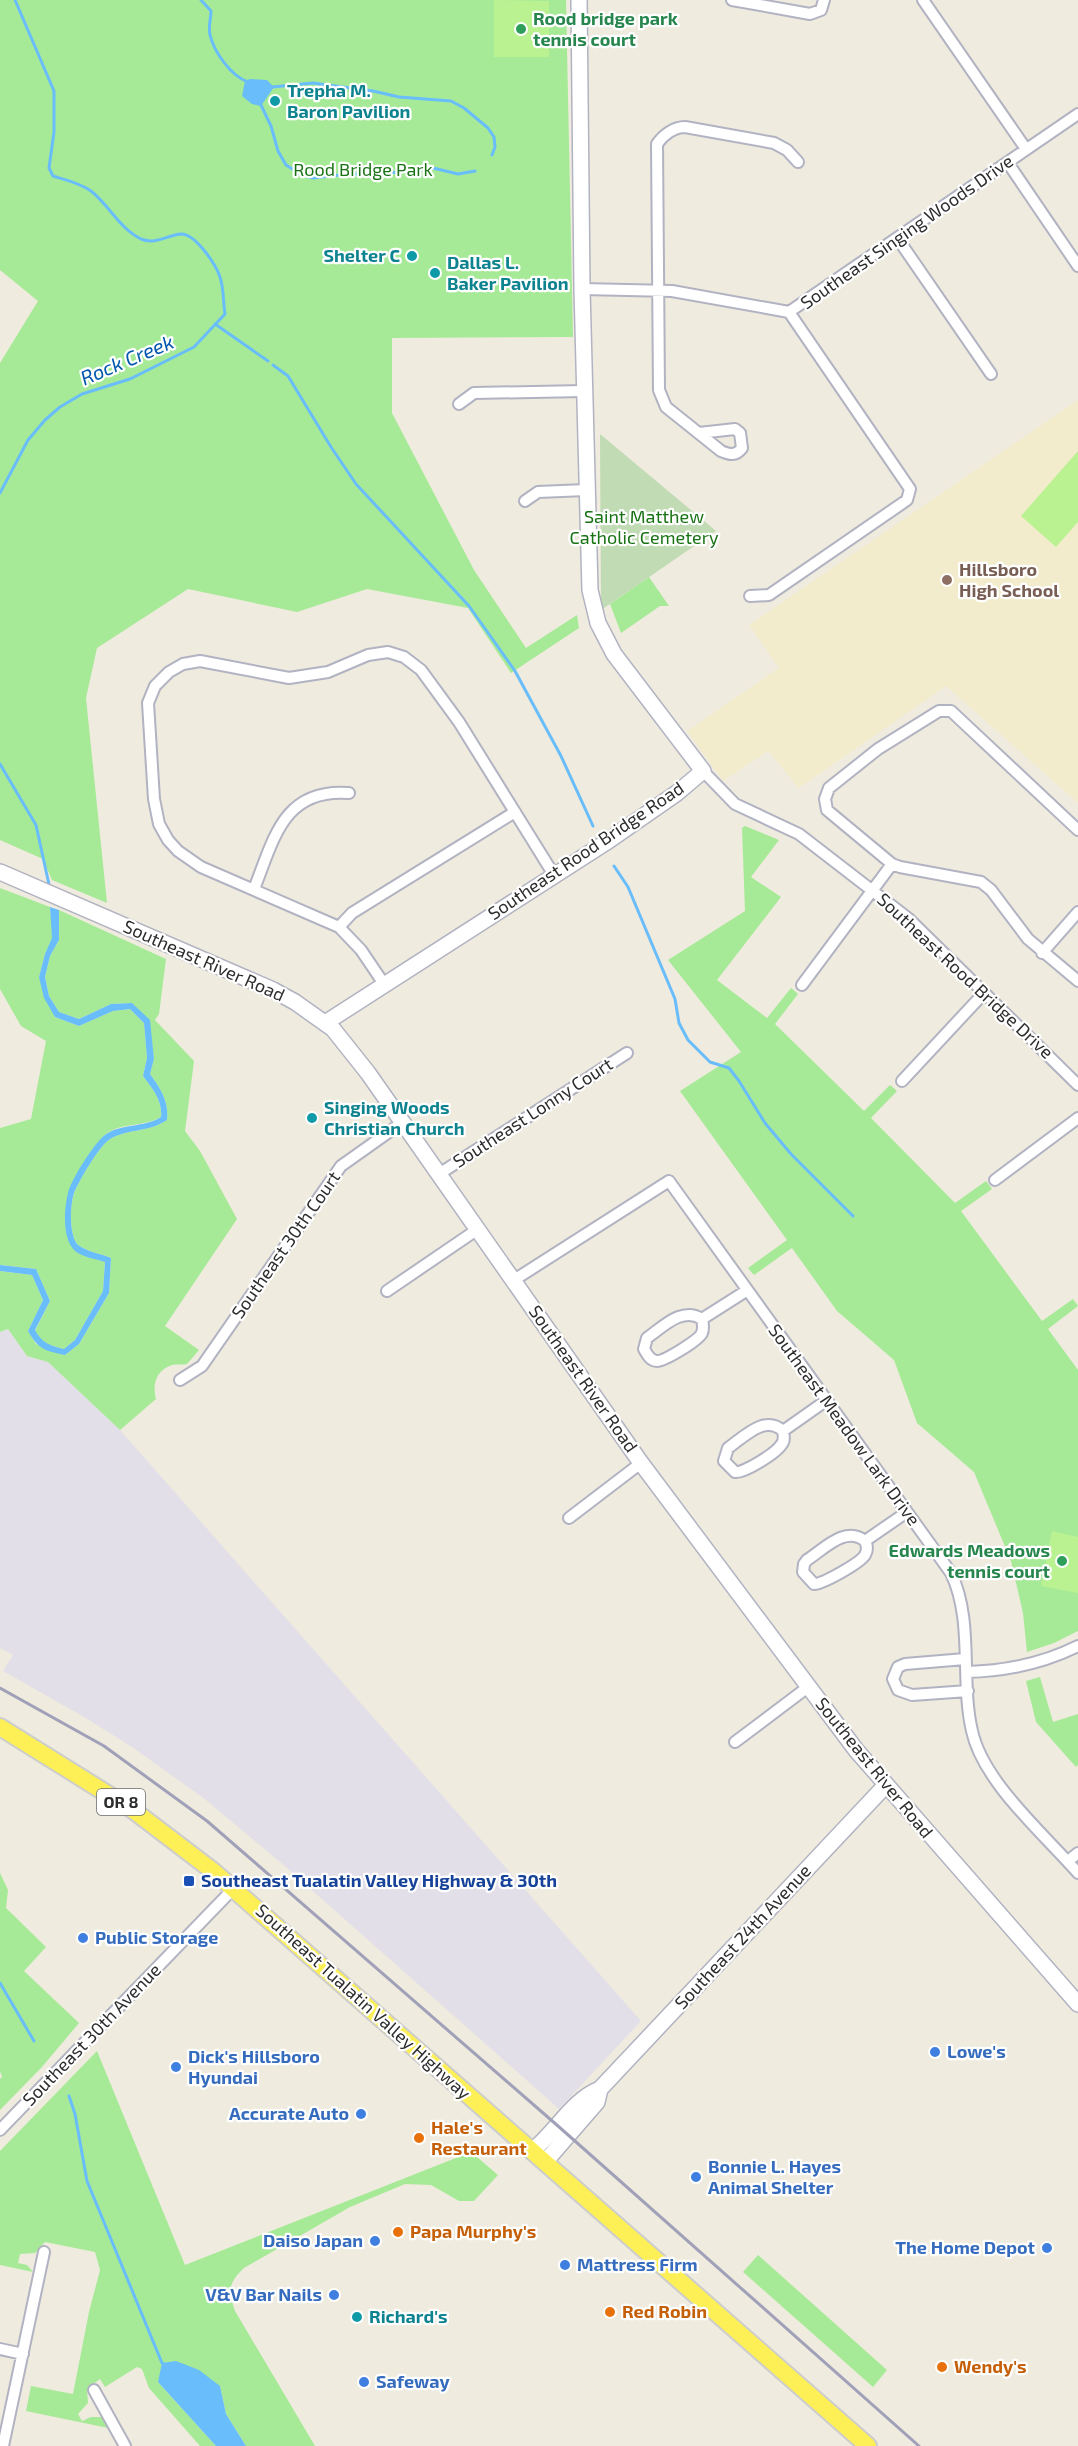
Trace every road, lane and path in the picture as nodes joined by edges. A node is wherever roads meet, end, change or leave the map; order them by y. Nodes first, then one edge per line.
1 (579, 0) edge
2 (732, 0) edge
3 (824, 0) edge
4 (923, 0) edge
5 (1078, 114) edge
6 (1026, 149) junction
7 (798, 162) dead end
8 (1008, 163) junction
9 (898, 238) junction
10 (1078, 266) edge
11 (582, 289) junction
12 (657, 290) junction
13 (789, 312) junction
14 (991, 374) dead end
15 (584, 391) junction
16 (459, 404) dead end
17 (699, 433) dead end
18 (586, 490) junction
19 (525, 501) dead end
20 (750, 596) dead end
21 (703, 771) junction
22 (349, 793) dead end
23 (514, 812) junction
24 (1078, 830) edge
25 (892, 864) junction
26 (5, 875) edge
27 (554, 875) junction
28 (254, 889) junction
29 (872, 890) junction
30 (1078, 912) edge
31 (339, 927) junction
32 (1042, 953) junction
33 (1078, 981) edge
34 (384, 984) junction
35 (802, 984) dead end
36 (984, 993) junction
37 (325, 1023) junction
38 (627, 1053) dead end
39 (902, 1081) dead end
40 (1078, 1084) edge
41 (1078, 1118) edge
42 (403, 1122) junction
43 (439, 1174) junction
44 (995, 1180) dead end
45 (478, 1229) junction
46 (514, 1280) junction
47 (387, 1291) dead end
48 (747, 1291) junction
49 (702, 1319) junction
50 (180, 1380) dead end
51 (827, 1400) junction
52 (783, 1431) junction
53 (641, 1463) junction
54 (907, 1512) junction
55 (568, 1518) dead end
56 (865, 1541) junction
57 (1078, 1646) edge
58 (965, 1659) junction
59 (967, 1672) junction
60 (808, 1688) junction
61 (968, 1690) junction
62 (0, 1727) edge
63 (735, 1742) dead end
64 (885, 1786) junction
65 (1078, 1853) edge
66 (1068, 1861) junction
67 (1078, 1873) edge
68 (234, 1888) junction
69 (1078, 2004) edge
70 (0, 2130) edge
71 (538, 2157) junction
72 (44, 2252) dead end
73 (0, 2349) edge
74 (23, 2354) junction
75 (94, 2390) dead end
76 (3, 2446) edge
77 (125, 2446) edge
78 (868, 2446) edge

1 - 11 street, Southeast Rood Bridge Road
2 - 3 street
4 - 6 street
5 - 6 street, Southeast Singing Woods Drive
6 - 8 street, Southeast Singing Woods Drive
7 - 12 street
8 - 9 street, Southeast Singing Woods Drive
8 - 10 street
9 - 13 street, Southeast Singing Woods Drive
9 - 14 street
11 - 12 street, Southeast Singing Woods Drive
11 - 15 street, Southeast Rood Bridge Road
12 - 13 street, Southeast Singing Woods Drive
12 - 17 street
13 - 20 street
15 - 16 street
15 - 18 street, Southeast Rood Bridge Road
18 - 19 street
18 - 21 street, Southeast Rood Bridge Road
21 - 27 street, Southeast Rood Bridge Road
21 - 29 street, Southeast Rood Bridge Drive
22 - 28 street
23 - 27 street
23 - 28 street
23 - 31 street
24 - 25 street
25 - 29 street
25 - 32 street
26 - 37 street, Southeast River Road
27 - 34 street, Southeast Rood Bridge Road
28 - 31 street
29 - 35 street
29 - 36 street, Southeast Rood Bridge Drive
30 - 32 street
31 - 34 street
32 - 33 street
34 - 37 street, Southeast Rood Bridge Road
36 - 39 street
36 - 40 street, Southeast Rood Bridge Drive
37 - 42 street, Southeast River Road
38 - 43 street, Southeast Lonny Court
41 - 44 street
42 - 43 street, Southeast River Road
42 - 50 street, Southeast 30th Court
43 - 45 street, Southeast River Road
45 - 46 street, Southeast River Road
45 - 47 street
46 - 48 street, Southeast Meadow Lark Drive
46 - 53 street, Southeast River Road
48 - 49 street
48 - 51 street, Southeast Meadow Lark Drive
49 - 49 street
51 - 52 street
51 - 54 street, Southeast Meadow Lark Drive
52 - 52 street
53 - 55 street
53 - 60 street, Southeast River Road
54 - 56 street
54 - 58 street, Southeast Meadow Lark Drive
56 - 56 street
57 - 59 street
58 - 59 street, Southeast Meadow Lark Drive
58 - 61 street
59 - 61 street, Southeast Meadow Lark Drive
60 - 63 street
60 - 64 street, Southeast River Road
61 - 66 street, Southeast Meadow Lark Drive
62 - 68 main road, Southeast Tualatin Valley Highway / OR 8
64 - 69 street, Southeast River Road
64 - 71 street, Southeast 24th Avenue
65 - 66 street
66 - 67 street, Southeast Meadow Lark Drive
68 - 70 street, Southeast 30th Avenue
68 - 71 main road, Southeast Tualatin Valley Highway / OR 8
71 - 78 main road, Southeast Tualatin Valley Highway / OR 8
72 - 74 street
73 - 74 street
74 - 76 street
75 - 77 street

